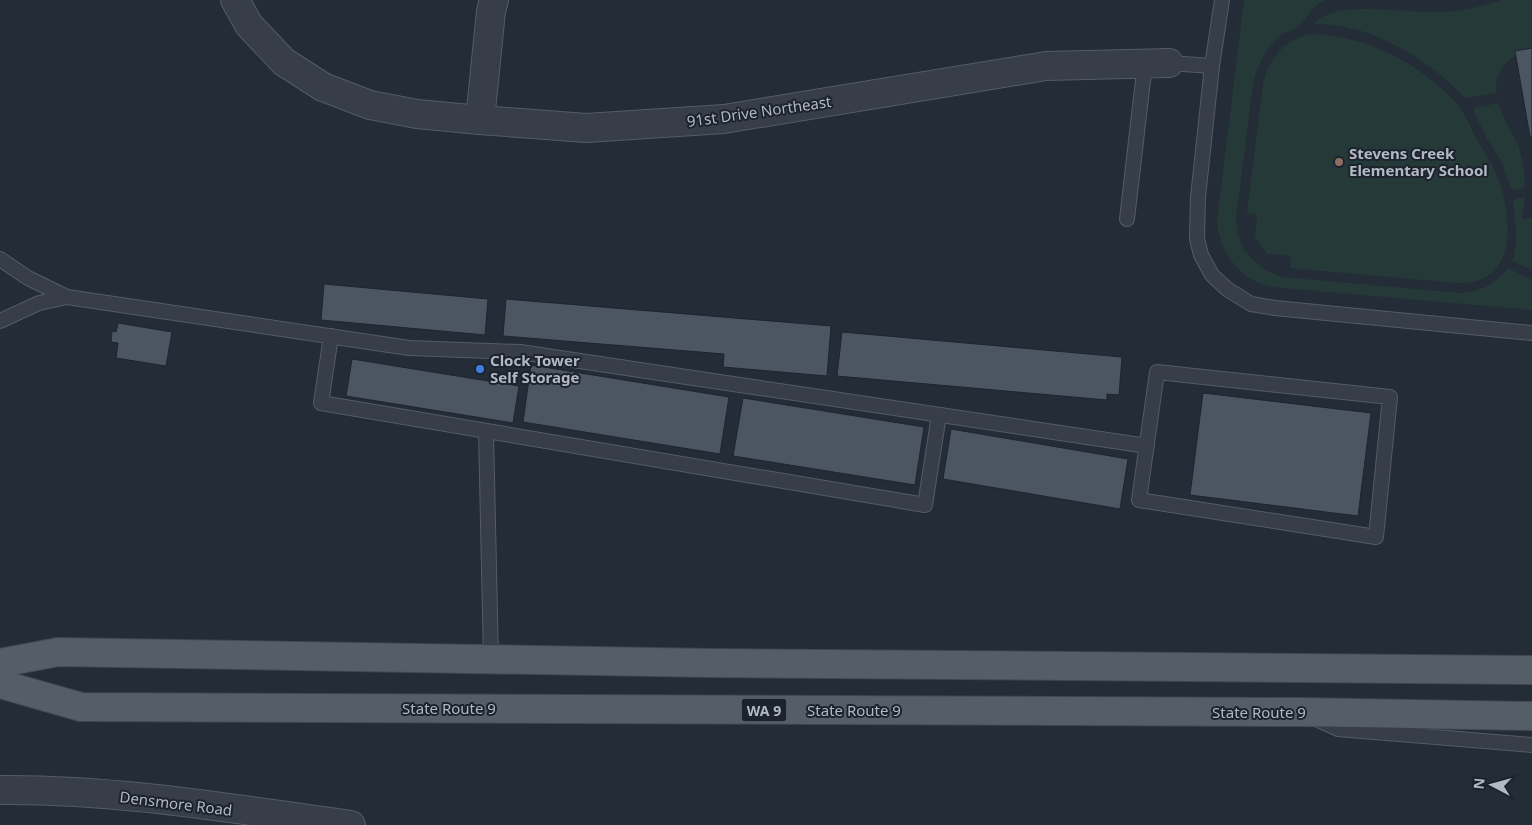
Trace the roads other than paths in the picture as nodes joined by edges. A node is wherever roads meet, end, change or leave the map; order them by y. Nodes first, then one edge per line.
1 (235, 0) edge
2 (494, 0) edge
3 (1222, 0) edge
4 (1157, 63) junction
5 (1212, 66) junction
6 (480, 120) junction
7 (1127, 218) dead end
8 (0, 259) edge
9 (67, 297) junction
10 (0, 321) edge
11 (1532, 333) edge
12 (331, 336) junction
13 (939, 415) junction
14 (486, 431) junction
15 (1147, 446) junction
16 (491, 660) junction
17 (0, 663) edge
18 (1532, 670) edge
19 (0, 684) edge
20 (1300, 712) junction
21 (1532, 716) edge
22 (1532, 745) edge
23 (0, 790) edge
24 (352, 825) edge

1 - 6 street, 91st Drive Northeast
2 - 6 street
3 - 5 lane
4 - 5 lane, 91st Drive Northeast
4 - 6 street, 91st Drive Northeast
4 - 7 lane
5 - 11 lane
8 - 9 lane
9 - 10 lane
9 - 12 lane
12 - 13 lane
12 - 14 lane
13 - 14 lane
13 - 15 lane
14 - 16 lane
15 - 15 lane
16 - 17 main road
16 - 18 main road
19 - 20 main road, State Route 9 / WA 9
20 - 21 main road, State Route 9 / WA 9
20 - 22 lane
23 - 24 street, Densmore Road

